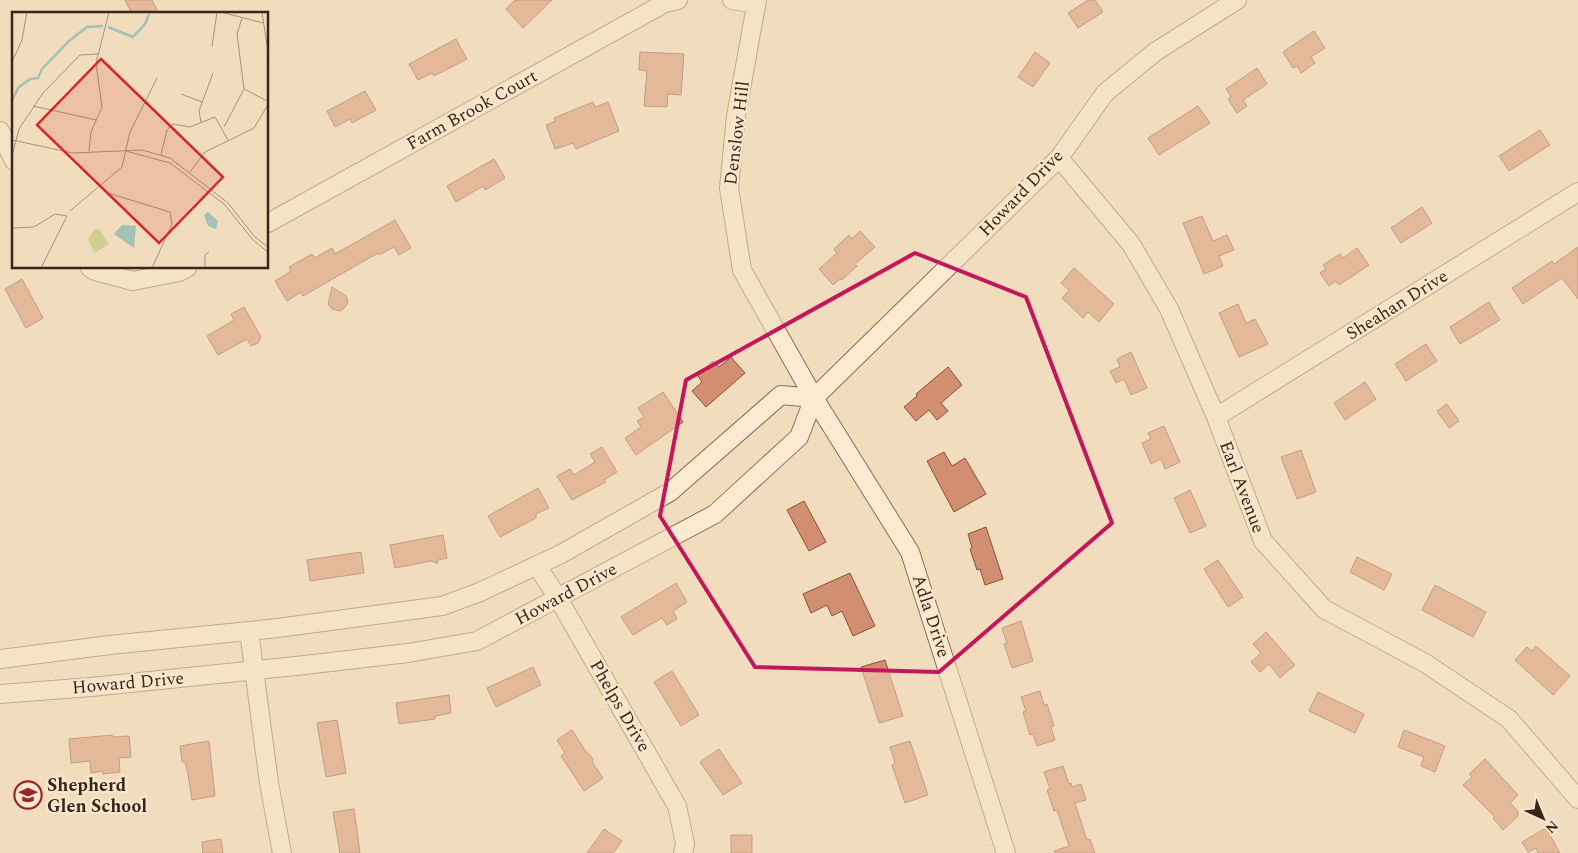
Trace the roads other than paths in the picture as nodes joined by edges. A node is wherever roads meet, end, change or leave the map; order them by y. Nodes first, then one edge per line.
1 (678, 0) edge
2 (732, 0) edge
3 (1237, 0) edge
4 (757, 2) edge
5 (0, 131) edge
6 (12, 157) edge
7 (1059, 158) junction
8 (1578, 192) edge
9 (269, 222) edge
10 (92, 269) edge
11 (185, 269) edge
12 (814, 398) junction
13 (1216, 417) junction
14 (537, 566) junction
15 (558, 598) junction
16 (249, 631) junction
17 (0, 659) edge
18 (255, 671) junction
19 (0, 694) edge
20 (1578, 799) edge
21 (282, 853) edge
22 (683, 853) edge
23 (1006, 853) edge

1 - 9 street, Farm Brook Court
2 - 4 street
3 - 7 street, Howard Drive
4 - 12 street, Denslow Hill
5 - 6 street
7 - 12 street, Howard Drive
7 - 13 street, Earl Avenue
8 - 13 street, Sheahan Drive
10 - 11 street
12 - 14 street
12 - 15 street, Howard Drive
12 - 23 street, Adla Drive
13 - 20 street, Earl Avenue
14 - 15 street, Phelps Drive
14 - 16 street
15 - 18 street, Howard Drive
15 - 22 street, Phelps Drive
16 - 17 street
16 - 18 street
18 - 19 street, Howard Drive
18 - 21 street

